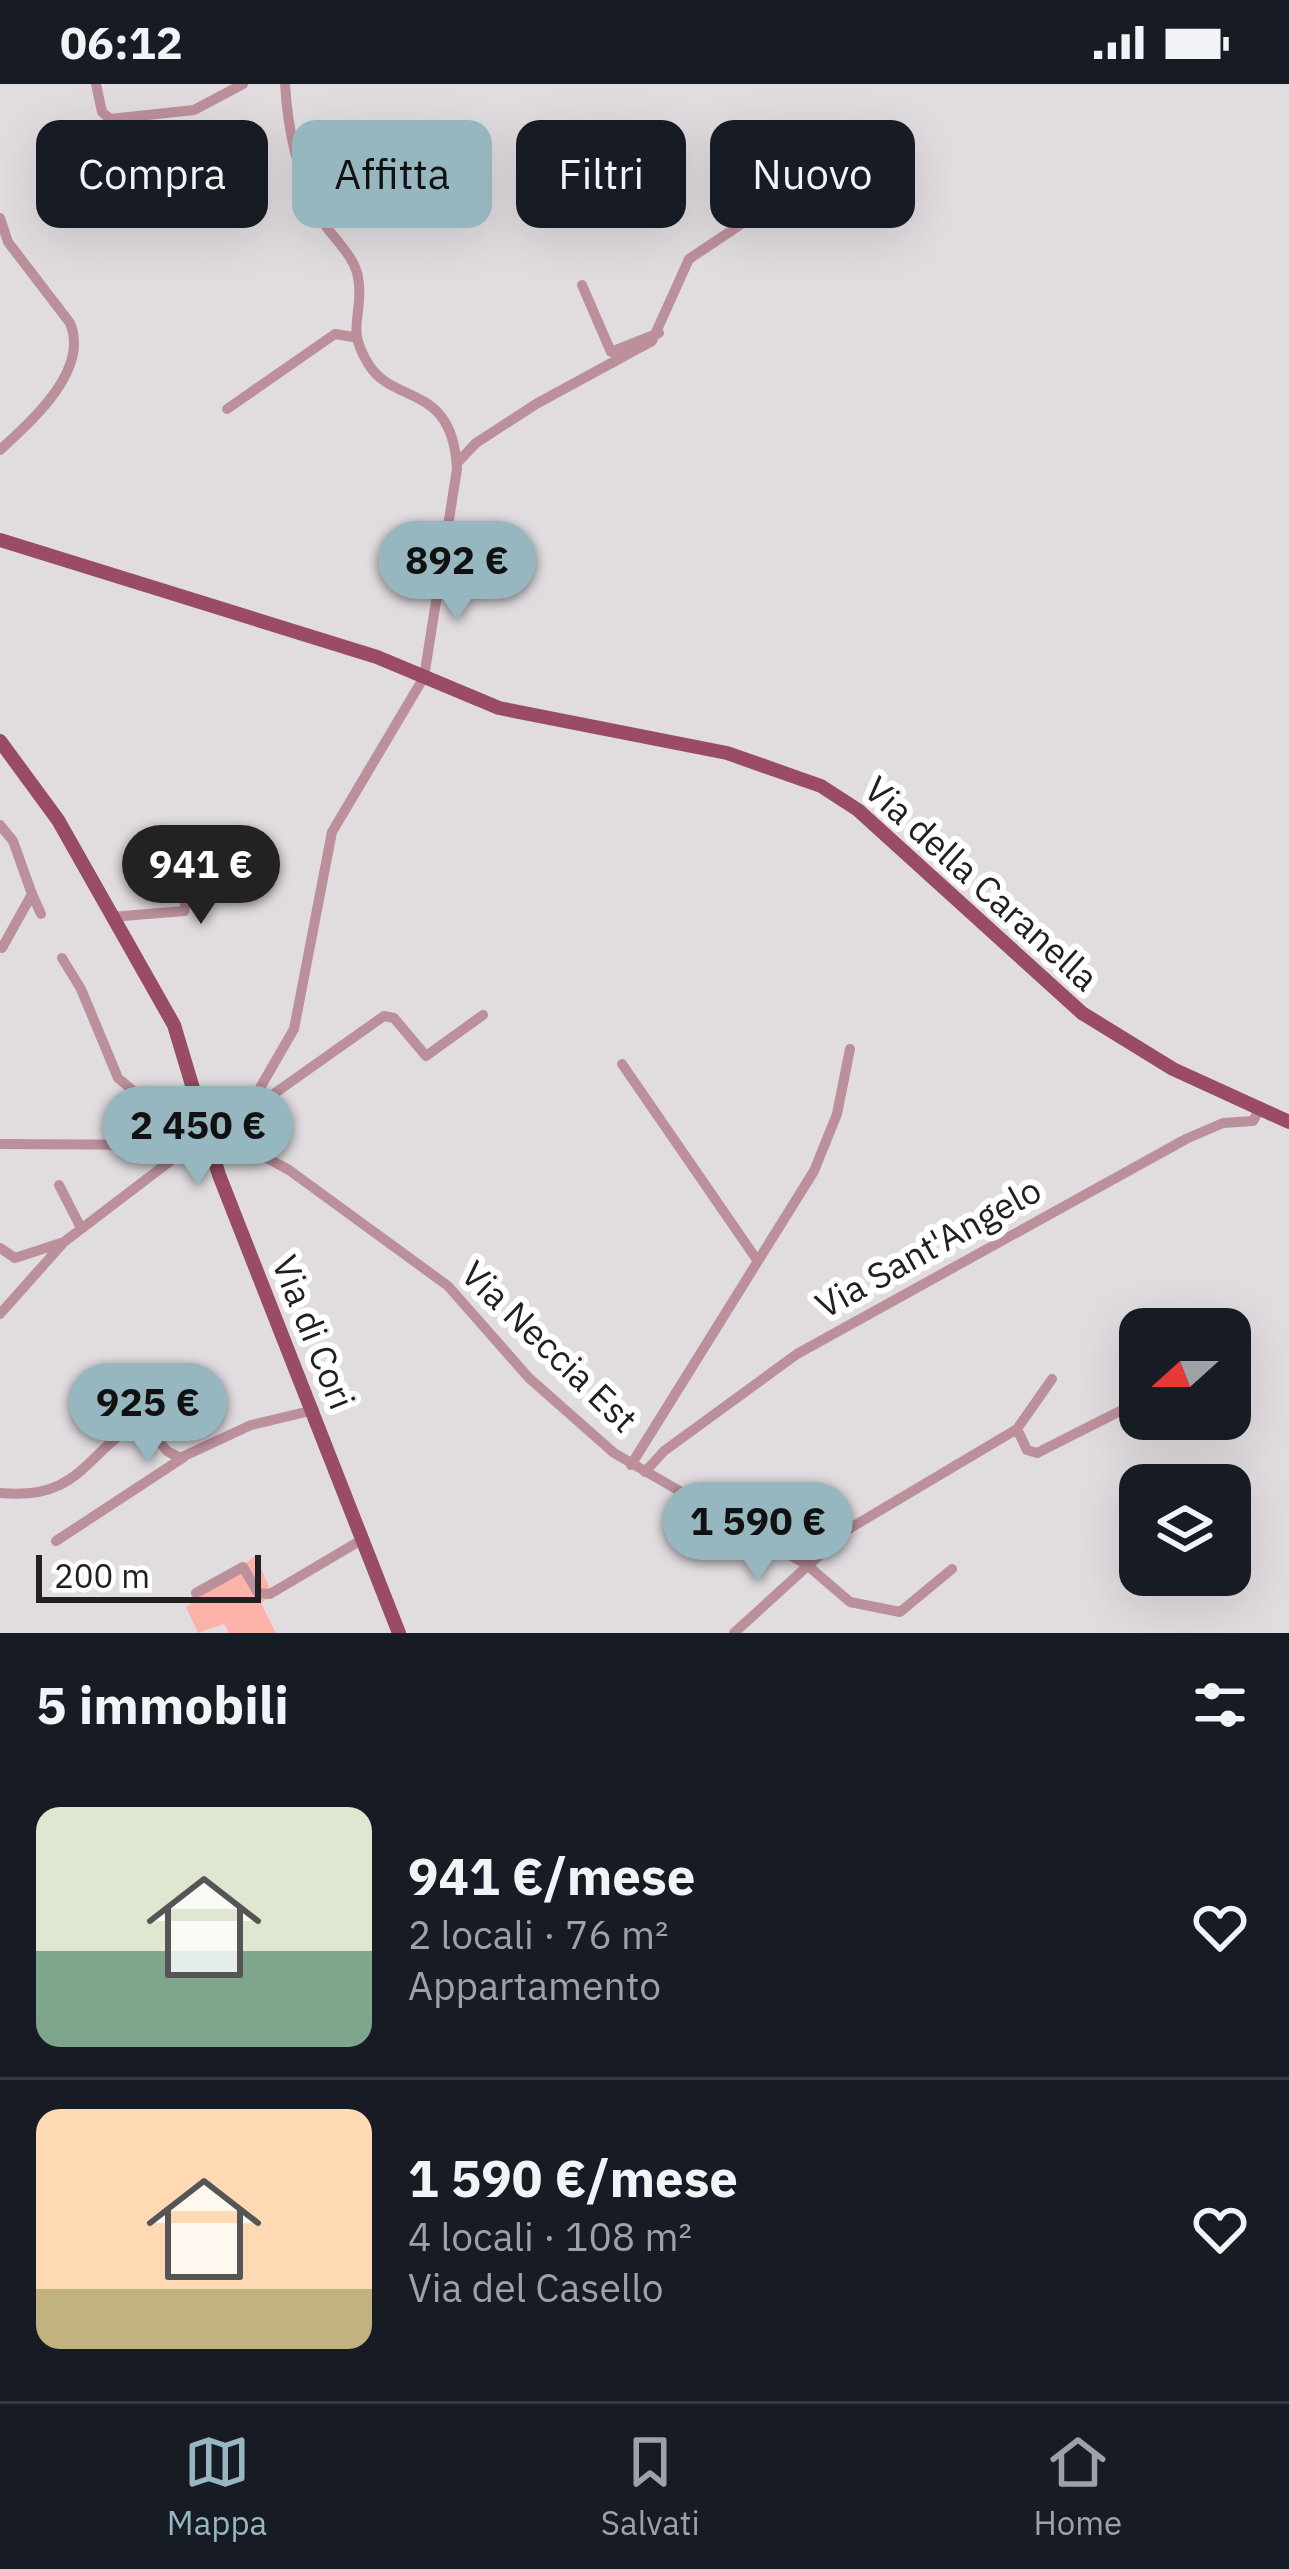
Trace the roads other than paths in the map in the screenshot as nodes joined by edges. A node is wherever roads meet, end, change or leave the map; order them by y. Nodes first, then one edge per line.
1 (96, 84) edge
2 (243, 84) edge
3 (285, 84) edge
4 (0, 218) edge
5 (736, 228) edge
6 (582, 284) dead end
7 (659, 333) junction
8 (353, 337) junction
9 (227, 409) dead end
10 (0, 450) edge
11 (458, 463) junction
12 (0, 540) edge
13 (424, 677) junction
14 (0, 741) edge
15 (0, 825) edge
16 (198, 835) dead end
17 (32, 894) junction
18 (40, 914) dead end
19 (111, 916) junction
20 (2, 948) edge
21 (62, 958) dead end
22 (483, 1015) dead end
23 (850, 1048) dead end
24 (622, 1064) dead end
25 (1259, 1110) junction
26 (250, 1111) junction
27 (1289, 1122) edge
28 (183, 1132) junction
29 (207, 1132) junction
30 (232, 1139) junction
31 (0, 1144) edge
32 (181, 1147) junction
33 (216, 1164) junction
34 (59, 1185) dead end
35 (81, 1228) junction
36 (64, 1242) junction
37 (0, 1248) edge
38 (757, 1260) junction
39 (0, 1314) edge
40 (1052, 1379) dead end
41 (314, 1410) junction
42 (1119, 1412) edge
43 (1017, 1429) junction
44 (184, 1457) junction
45 (632, 1465) junction
46 (645, 1472) junction
47 (0, 1492) edge
48 (363, 1539) junction
49 (56, 1541) dead end
50 (807, 1565) junction
51 (952, 1569) dead end
52 (196, 1593) dead end
53 (399, 1633) edge
54 (734, 1633) edge

1 - 2 street
3 - 8 street
4 - 10 street
5 - 7 street
6 - 7 street
7 - 11 street
8 - 9 street
8 - 11 street
11 - 13 street
12 - 13 main road, Via della Caranella
13 - 25 main road, Via della Caranella
13 - 26 street
14 - 19 main road, Via di Cori
15 - 17 street
16 - 19 street
17 - 18 street
17 - 20 street
19 - 29 main road, Via di Cori
21 - 28 street
22 - 26 street
23 - 38 street
24 - 38 street
25 - 27 main road, Via della Caranella
25 - 46 street, Via Sant'Angelo
26 - 30 street
28 - 29 street
28 - 32 street
29 - 32 street
29 - 33 main road, Via di Cori
30 - 33 street
30 - 45 street, Via Neccia Est
31 - 32 street
32 - 35 street
33 - 41 main road, Via di Cori
34 - 35 street
35 - 36 street
36 - 37 street
36 - 39 street
38 - 45 street
40 - 43 street
41 - 44 street
41 - 48 main road, Via di Cori
42 - 43 street
43 - 50 street
44 - 47 street
44 - 49 street
45 - 46 street, Via Neccia Est
46 - 50 street, Via Neccia Est
48 - 52 street
48 - 53 main road, Via di Cori
50 - 51 street, Via Neccia Est
50 - 54 street

